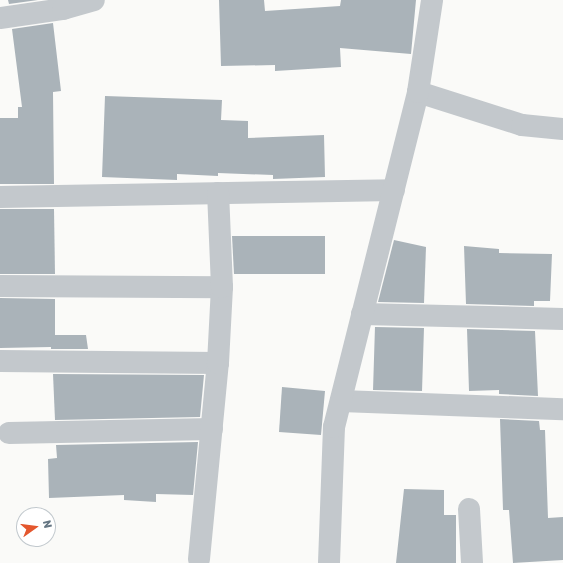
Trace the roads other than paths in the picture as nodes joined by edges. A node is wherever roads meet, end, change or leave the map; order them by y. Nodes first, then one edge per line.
1 (94, 0) edge
2 (432, 0) edge
3 (0, 18) edge
4 (418, 92) junction
5 (563, 129) edge
6 (394, 190) junction
7 (218, 192) junction
8 (0, 197) edge
9 (0, 286) edge
10 (222, 286) junction
11 (362, 314) junction
12 (563, 319) edge
13 (0, 361) edge
14 (218, 363) junction
15 (341, 401) junction
16 (563, 408) edge
17 (212, 429) junction
18 (9, 433) dead end
19 (469, 509) dead end
20 (199, 559) dead end
21 (329, 563) edge
22 (472, 563) edge

1 - 3 street
2 - 4 street
4 - 5 street
4 - 6 street
6 - 7 street
6 - 11 street
7 - 8 street
7 - 10 street
9 - 10 street
10 - 14 street
11 - 12 street
11 - 15 street
13 - 14 street
14 - 17 street
15 - 16 street
15 - 21 street
17 - 18 street
17 - 20 street
19 - 22 street

